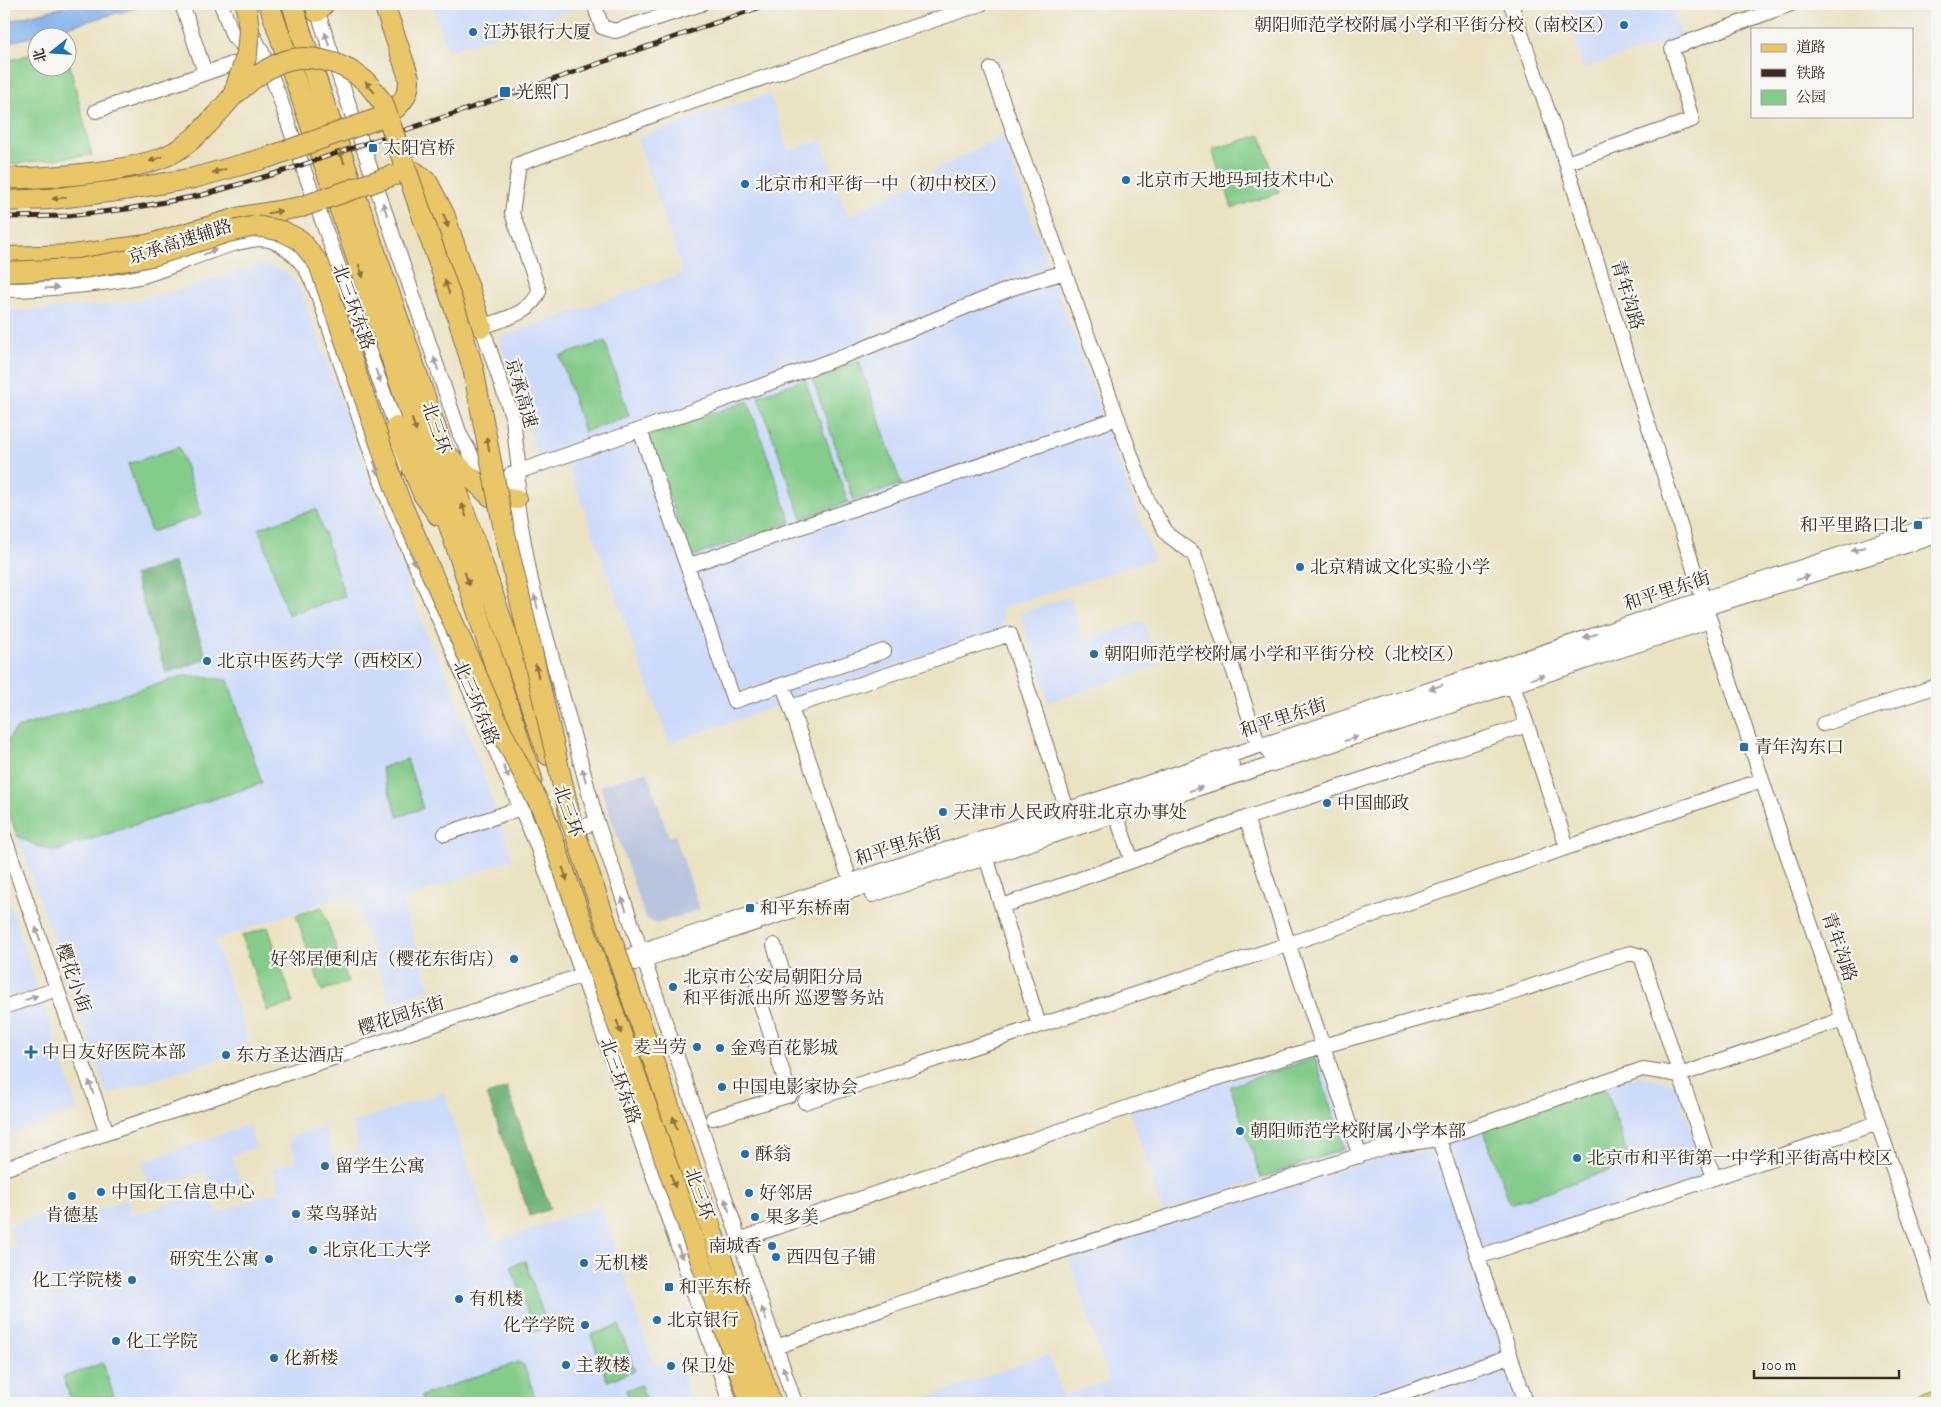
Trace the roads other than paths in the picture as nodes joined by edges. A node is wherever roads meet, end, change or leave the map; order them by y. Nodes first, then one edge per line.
1 (182, 4) edge
2 (221, 4) edge
3 (238, 4) edge
4 (246, 4) edge
5 (269, 4) edge
6 (292, 4) edge
7 (384, 4) edge
8 (594, 4) edge
9 (701, 4) edge
10 (981, 4) edge
11 (1511, 4) edge
12 (1791, 4) edge
13 (318, 6) edge
14 (260, 65) junction
15 (991, 69) dead end
16 (205, 73) junction
17 (278, 94) junction
18 (233, 96) junction
19 (316, 109) junction
20 (96, 111) dead end
21 (1566, 162) junction
22 (4, 178) edge
23 (4, 201) edge
24 (355, 222) junction
25 (4, 257) edge
26 (4, 272) edge
27 (1065, 272) junction
28 (4, 289) edge
29 (482, 327) junction
30 (1118, 418) junction
31 (396, 427) junction
32 (640, 430) junction
33 (444, 453) junction
34 (519, 471) junction
35 (501, 478) junction
36 (516, 498) junction
37 (394, 515) junction
38 (1937, 523) edge
39 (1937, 536) edge
40 (453, 537) junction
41 (687, 566) junction
42 (1706, 609) junction
43 (884, 652) dead end
44 (1511, 680) junction
45 (783, 685) junction
46 (1937, 686) edge
47 (791, 707) junction
48 (1823, 724) dead end
49 (1527, 725) junction
50 (1259, 746) junction
51 (1762, 780) junction
52 (522, 808) junction
53 (1067, 810) junction
54 (543, 812) junction
55 (1116, 815) junction
56 (1246, 818) junction
57 (571, 821) junction
58 (597, 822) junction
59 (444, 834) dead end
60 (4, 836) edge
61 (536, 842) junction
62 (1567, 847) junction
63 (986, 858) junction
64 (1132, 861) junction
65 (847, 871) dead end
66 (1002, 906) junction
67 (783, 914) junction
68 (631, 925) junction
69 (1289, 944) junction
70 (774, 945) dead end
71 (573, 946) junction
72 (641, 956) junction
73 (583, 975) junction
74 (57, 989) junction
75 (4, 1007) edge
76 (1843, 1019) junction
77 (1039, 1025) junction
78 (1323, 1046) junction
79 (1680, 1075) junction
80 (805, 1102) dead end
81 (713, 1118) dead end
82 (1878, 1123) junction
83 (107, 1133) junction
84 (1440, 1139) junction
85 (1360, 1156) junction
86 (4, 1170) edge
87 (1714, 1178) junction
88 (739, 1240) junction
89 (1478, 1257) junction
90 (1937, 1298) edge
91 (776, 1348) junction
92 (1510, 1356) junction
93 (719, 1371) junction
94 (1937, 1399) edge
95 (730, 1403) edge
96 (751, 1403) edge
97 (771, 1403) edge
98 (795, 1403) edge
99 (1377, 1403) edge
100 (1526, 1403) edge
101 (1925, 1403) edge

1 - 16 street
2 - 14 street
3 - 17 street, 北三环东路
4 - 18 highway, bridge
5 - 19 highway
6 - 19 highway
7 -> 23 highway, bridge
8 - 9 street
10 - 29 street
11 - 21 street, 青年沟路
12 - 21 street
35 -> 13 street
14 - 16 street
14 - 17 street
15 - 27 street
16 - 20 street
17 -> 31 street, 北三环东路
18 -> 22 highway
57 -> 18 highway, bridge
19 - 24 highway
21 - 42 street, 青年沟路
24 - 33 highway, 北三环
24 -> 40 highway, 北三环
25 -> 29 highway, bridge
26 - 54 highway, bridge
27 - 30 street
27 - 32 street
28 -> 37 street, 京承高速辅路
29 - 34 street, 京承高速
30 - 41 street
30 - 50 street
31 - 37 street, 北三环东路
31 - 40 highway
32 - 34 street
32 - 41 street
33 - 36 highway
57 -> 33 highway, 北三环
34 - 35 street
34 - 36 street, 京承高速
35 - 36 street
58 -> 36 street
37 -> 52 street, 北三环东路
38 -> 42 street, 和平里东街
42 -> 39 street, 和平里东街
40 -> 54 highway, 北三环
41 - 45 street
44 -> 42 street
42 -> 50 street, 和平里东街
42 - 51 street, 青年沟路
43 - 45 street
44 - 49 street
55 -> 44 street
44 - 67 street, 和平里东街
45 - 47 street
46 - 48 street
47 - 53 street
47 - 65 street
49 - 56 street
49 - 62 street
50 - 53 street, 和平里东街
51 - 62 street
51 - 76 street, 青年沟路
52 - 59 street
52 - 61 street, 北三环东路
53 - 72 street, 和平里东街
54 -> 96 highway, 北三环, bridge
55 - 63 street
55 - 64 street
56 - 64 street
56 - 69 street
97 -> 57 highway, 北三环, bridge
58 - 61 street
68 -> 58 street
74 -> 60 street, 樱花小街
61 - 71 street, 北三环东路
62 - 69 street
63 - 66 street
63 - 67 street
64 - 66 street
66 - 77 street
67 - 72 street, 和平里东街
68 - 71 street
68 - 72 street
69 - 77 street
69 - 78 street
70 - 81 street
71 - 73 street, 北三环东路
72 - 73 street, 樱花园东街
88 -> 72 street
73 - 83 street, 樱花园东街
73 -> 93 street, 北三环东路
75 -> 74 street
83 -> 74 street, 樱花小街
76 - 79 street
76 - 82 street, 青年沟路
77 - 80 street
78 - 79 street
78 - 85 street
78 - 88 street
79 - 84 street
79 - 87 street
82 - 87 street
82 - 90 street, 青年沟路
83 - 86 street, 樱花园东街
84 - 85 street
84 - 89 street
85 - 91 street
87 - 89 street
91 -> 88 street
89 - 92 street
91 - 93 street
98 -> 91 street
92 - 99 street
92 - 100 street
93 - 95 street, 北三环东路
94 - 101 main road

